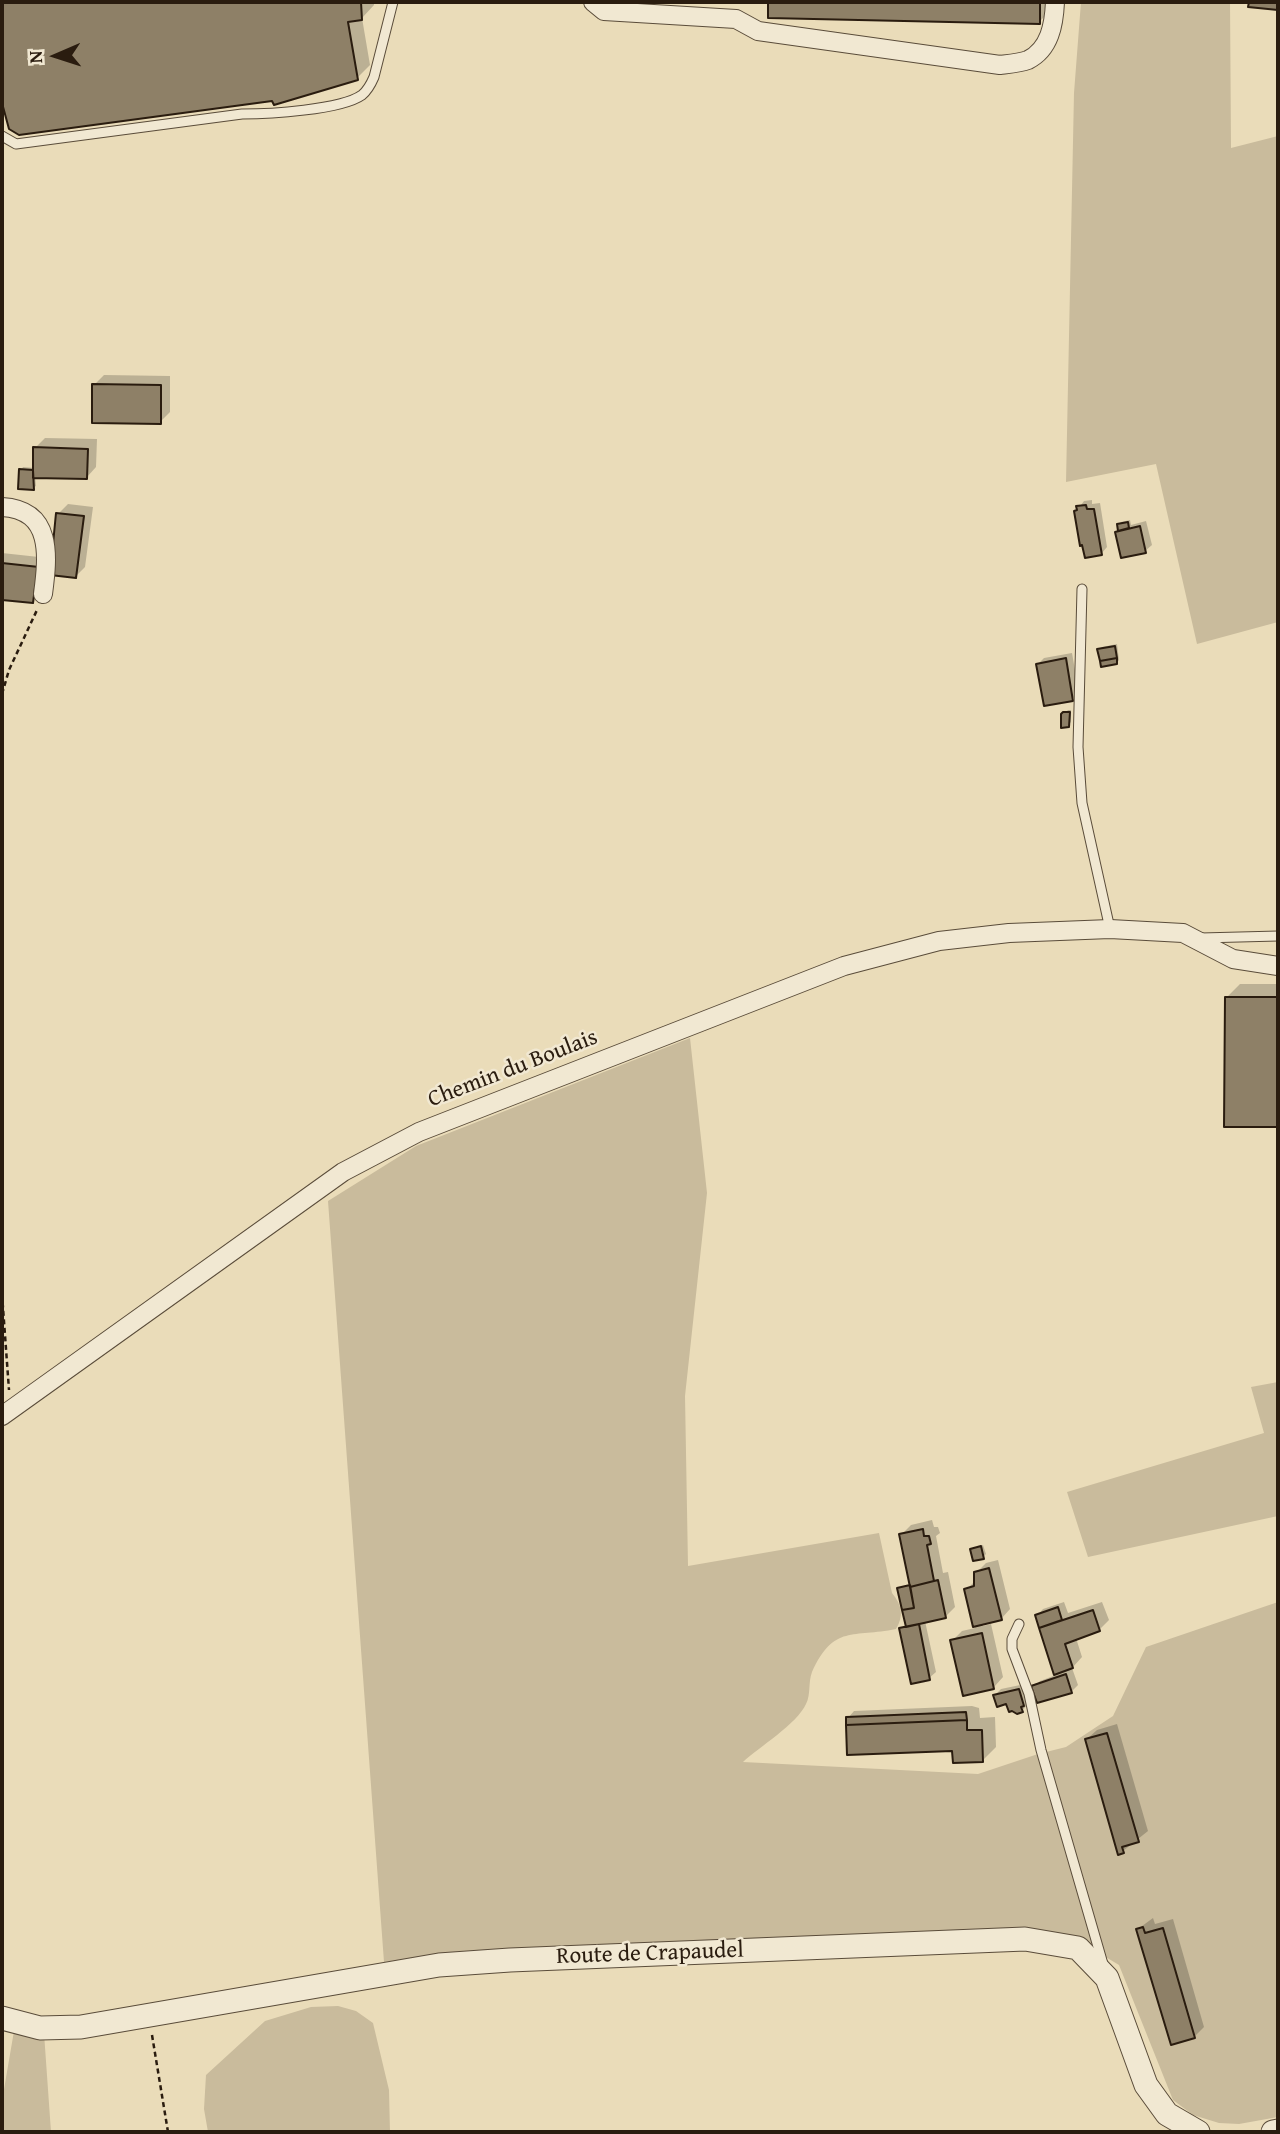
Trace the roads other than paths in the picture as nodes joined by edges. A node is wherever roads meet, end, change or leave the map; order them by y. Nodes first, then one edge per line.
1 (393, 2) edge
2 (593, 2) edge
3 (1055, 2) edge
4 (2, 136) edge
5 (2, 507) edge
6 (1082, 589) dead end
7 (43, 594) road end
8 (1110, 929) junction
9 (1183, 933) junction
10 (1278, 936) edge
11 (1278, 966) edge
12 (6, 1414) edge
13 (1019, 1624) dead end
14 (1107, 1978) junction
15 (2, 2018) edge
16 (1198, 2132) edge

1 - 4 lane
2 - 3 street
5 - 7 street
6 - 8 lane
8 - 9 street, Chemin du Boulais
8 - 12 street, Chemin du Boulais
9 - 10 lane
9 - 11 street
13 - 14 lane
14 - 15 street, Route de Crapaudel
14 - 16 street, Route de Crapaudel

